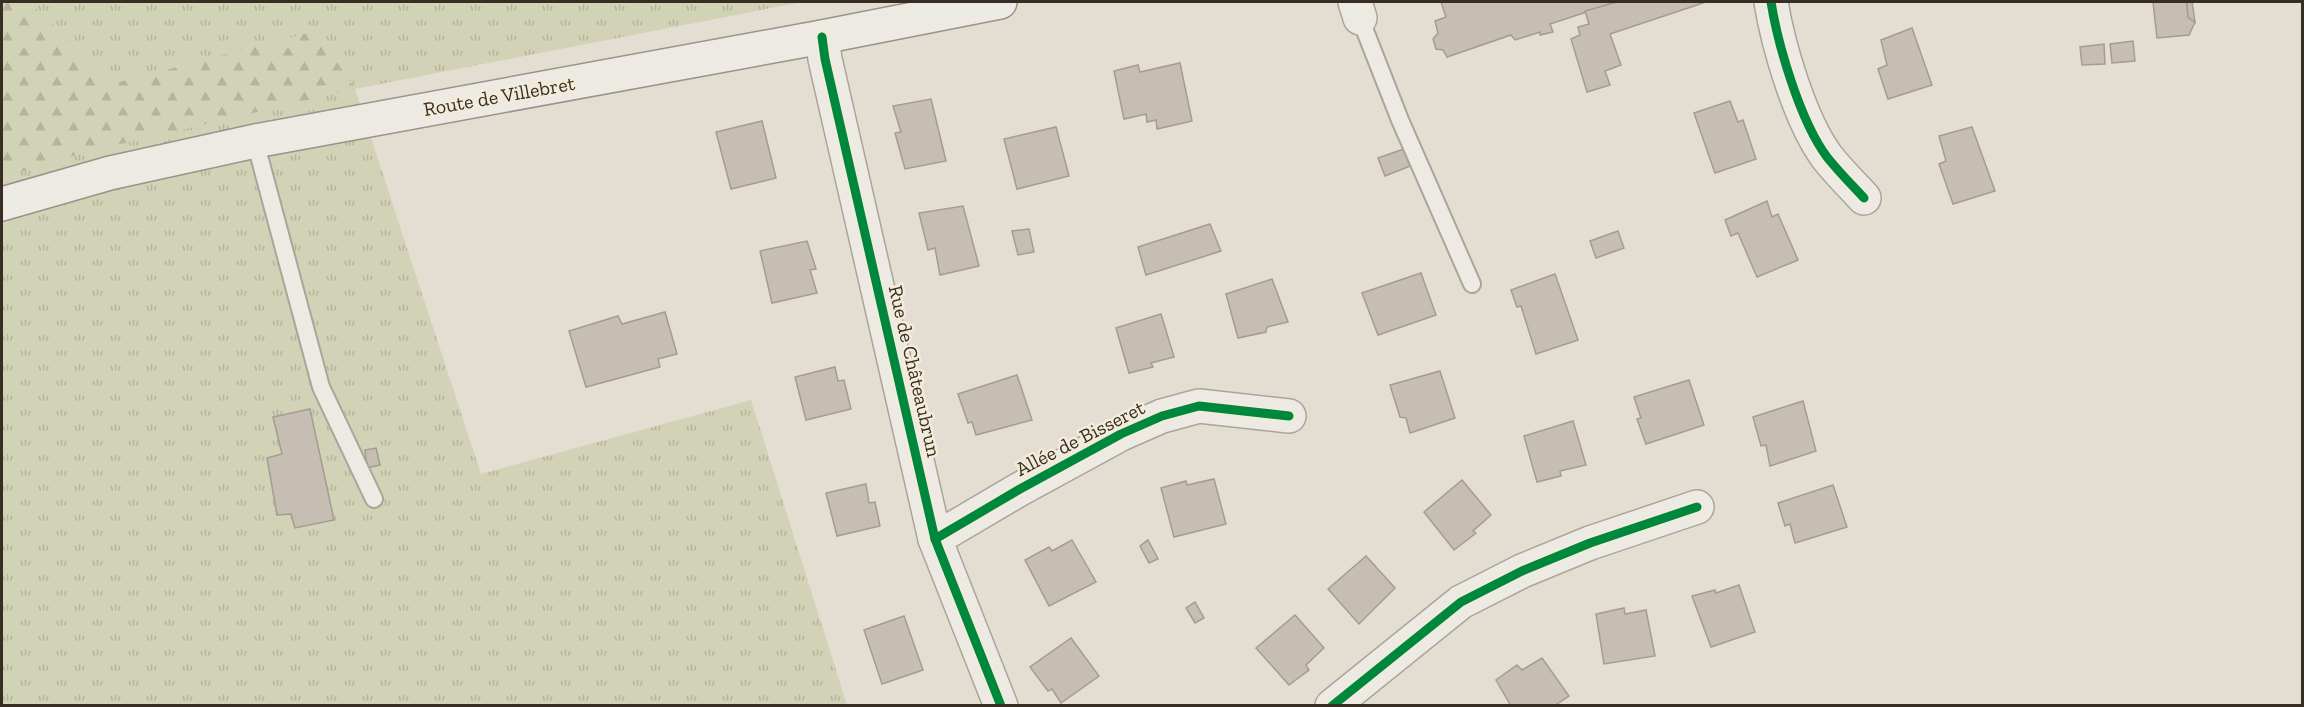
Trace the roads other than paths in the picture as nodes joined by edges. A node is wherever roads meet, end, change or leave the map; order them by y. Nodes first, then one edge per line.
1 (1000, 2) edge
2 (1771, 2) edge
3 (1358, 10) edge
4 (822, 37) junction
5 (255, 141) junction
6 (1864, 198) dead end
7 (2, 204) edge
8 (1472, 284) dead end
9 (1289, 416) dead end
10 (374, 499) dead end
11 (1697, 507) dead end
12 (935, 539) junction
13 (1001, 705) edge
14 (1332, 705) edge

1 - 4 street, Route de Villebret
2 - 6 street
3 - 8 lane
4 - 5 street, Route de Villebret
4 - 12 street, Rue de Châteaubrun
5 - 7 street, Route de Villebret
5 - 10 lane
9 - 12 street, Allée de Bisseret
11 - 14 street
12 - 13 street, Rue de Châteaubrun

